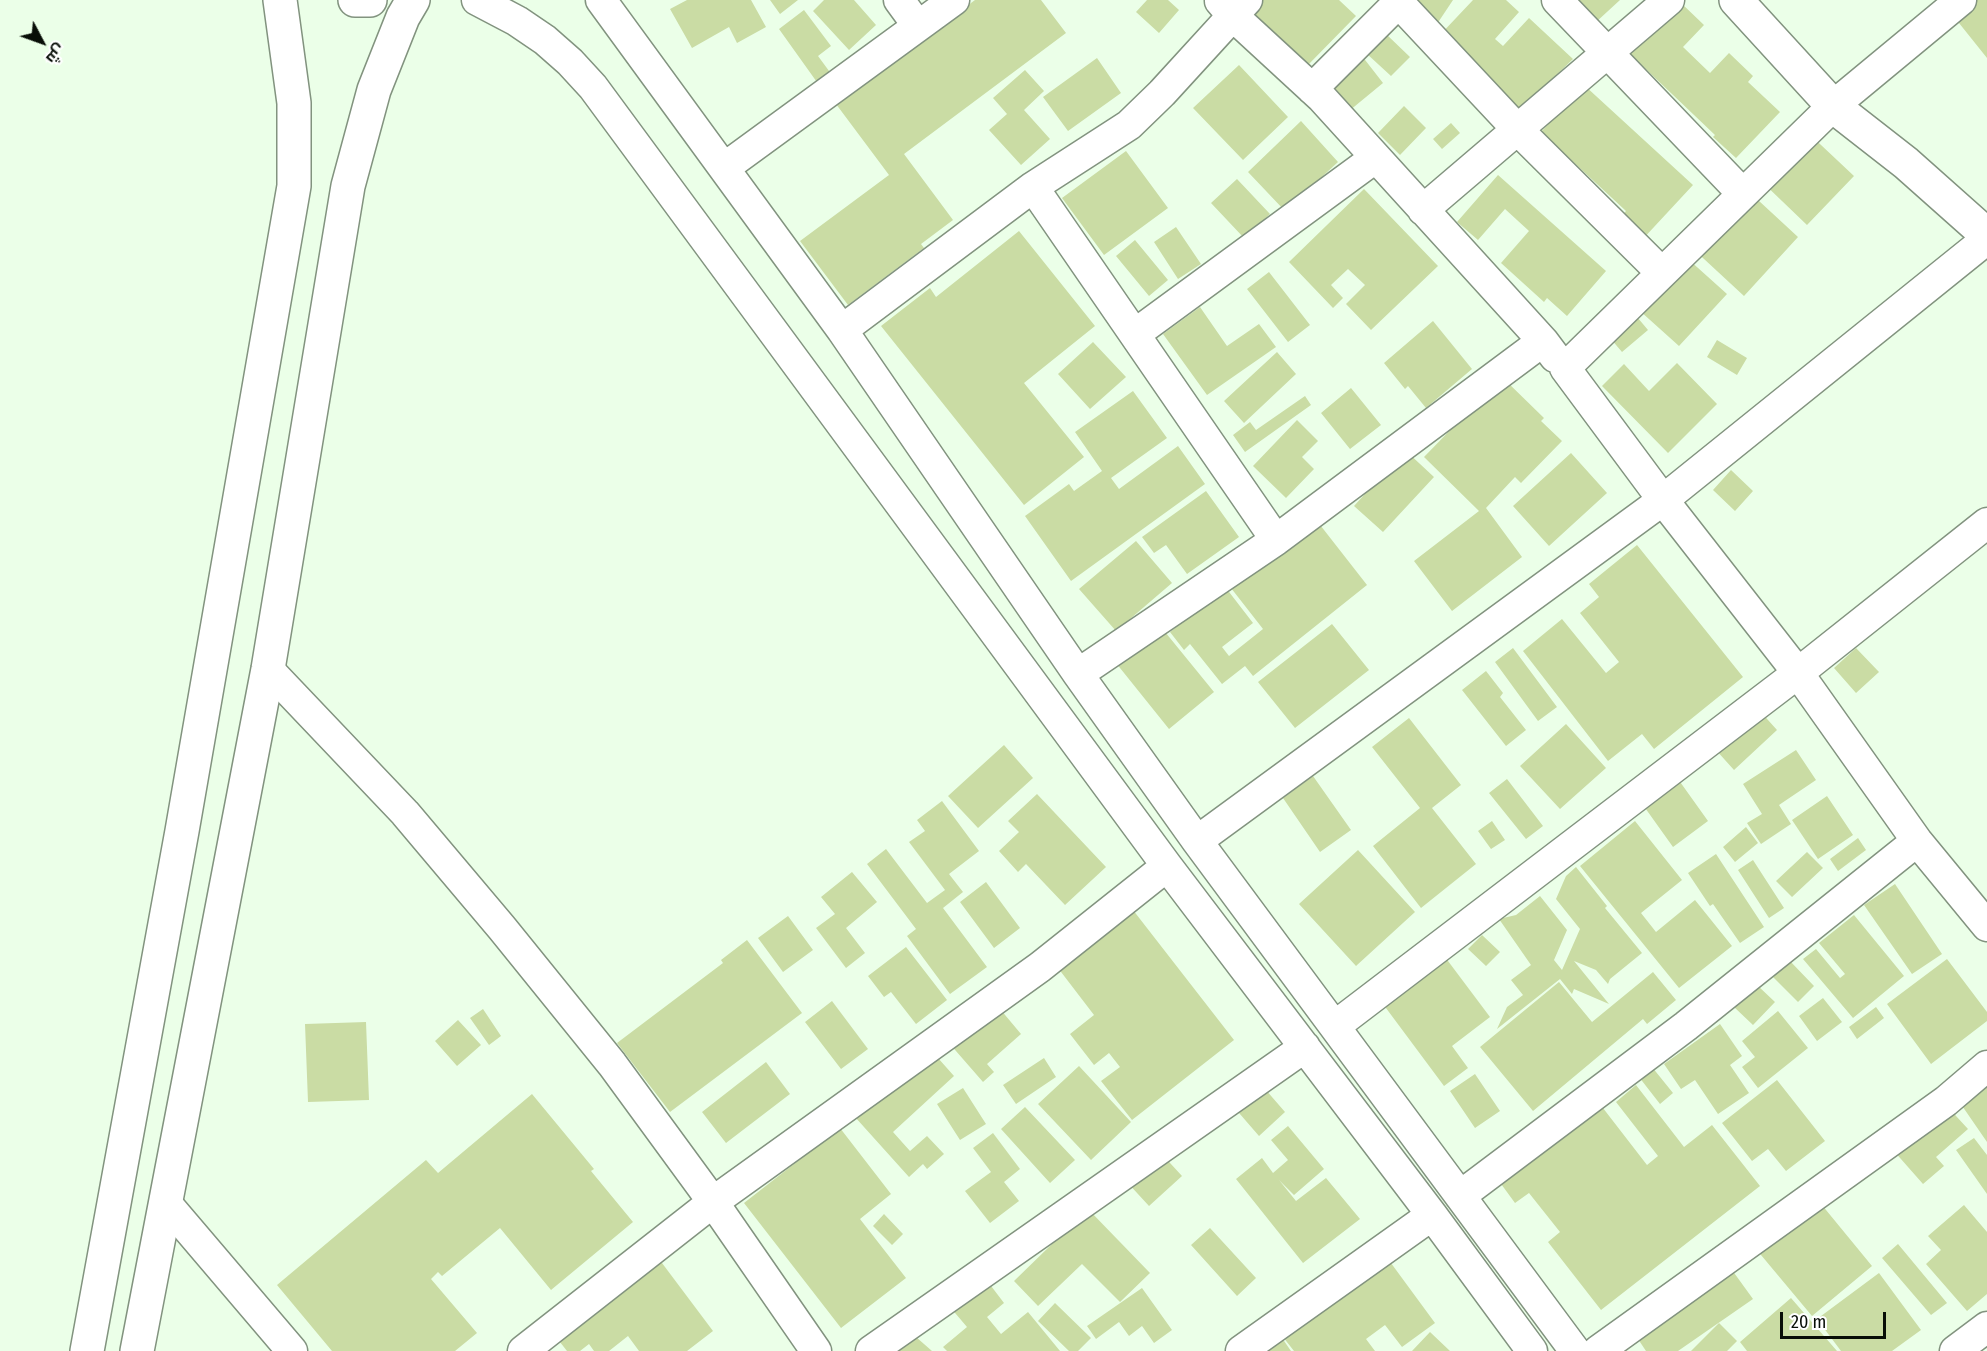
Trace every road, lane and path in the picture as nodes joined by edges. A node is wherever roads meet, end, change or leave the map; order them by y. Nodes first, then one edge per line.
1 (280, 0) edge
2 (355, 0) edge
3 (370, 0) edge
4 (413, 0) edge
5 (477, 0) edge
6 (601, 0) edge
7 (899, 0) edge
8 (954, 0) edge
9 (1557, 0) edge
10 (1669, 0) edge
11 (1736, 0) edge
12 (1960, 0) edge
13 (1400, 2) edge
14 (1233, 5) edge
15 (918, 26) junction
16 (1607, 53) junction
17 (1312, 89) junction
18 (1833, 106) junction
19 (1518, 130) junction
20 (1375, 158) junction
21 (724, 168) junction
22 (1033, 187) junction
23 (1743, 194) junction
24 (1423, 210) junction
25 (1987, 237) edge
26 (1662, 273) junction
27 (842, 330) junction
28 (1135, 333) junction
29 (1543, 341) junction
30 (1565, 368) junction
31 (1663, 500) junction
32 (1987, 523) edge
33 (1276, 540) junction
34 (267, 669) junction
35 (1798, 673) junction
36 (1078, 674) junction
37 (1197, 841) junction
38 (1917, 841) junction
39 (1167, 866) junction
40 (1987, 926) edge
41 (1335, 1026) junction
42 (1305, 1047) junction
43 (1987, 1066) edge
44 (1460, 1196) junction
45 (713, 1202) junction
46 (166, 1203) junction
47 (1432, 1215) junction
48 (1987, 1327) edge
49 (87, 1351) edge
50 (137, 1351) edge
51 (292, 1351) edge
52 (523, 1351) edge
53 (816, 1351) edge
54 (871, 1351) edge
55 (1241, 1351) edge
56 (1532, 1351) edge
57 (1575, 1351) edge
58 (1598, 1351) edge
59 (1956, 1351) edge

1 - 49 main road
2 - 3 main road
4 - 34 main road
5 - 39 street
6 - 21 street
7 - 15 street
8 - 15 street
9 - 16 street
10 - 16 street
11 - 18 main road
12 - 18 street
13 - 17 street
13 - 19 street
14 - 17 street
14 - 22 street
15 - 21 street
16 - 19 street
16 - 23 street
17 - 20 street
18 - 23 street
18 - 25 main road
19 - 24 street
19 - 26 street
20 - 24 street
20 - 28 street
21 - 27 street
22 - 27 street
22 - 28 street
23 - 26 street
24 - 29 street
25 - 31 street
26 - 30 street
27 - 36 street
28 - 33 street
29 - 30 street
29 - 33 street
30 - 31 street
31 - 35 street
31 - 37 street
32 - 35 street
33 - 36 street
34 - 45 street
34 - 46 main road
35 - 38 street
35 - 41 street
36 - 37 street
37 - 41 street
38 - 40 street
38 - 44 street
39 - 42 street
39 - 45 street
41 - 44 street
42 - 47 street
42 - 54 street
43 - 58 street
44 - 57 street
45 - 52 street
45 - 53 street
46 - 50 main road
46 - 51 street
47 - 55 street
47 - 56 street
48 - 59 street

